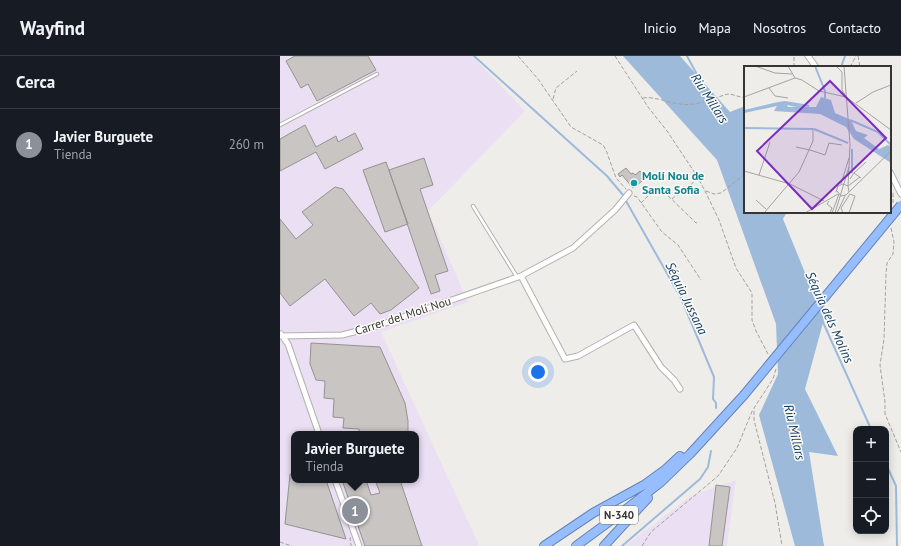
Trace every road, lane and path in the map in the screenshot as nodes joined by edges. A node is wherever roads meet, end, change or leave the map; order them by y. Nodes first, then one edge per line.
1 (518, 56) edge
2 (615, 56) edge
3 (808, 56) edge
4 (857, 56) edge
5 (815, 66) edge
6 (851, 66) edge
7 (860, 66) edge
8 (577, 71) dead end
9 (377, 74) dead end
10 (744, 97) edge
11 (643, 98) junction
12 (553, 100) junction
13 (280, 125) edge
14 (891, 174) edge
15 (744, 175) edge
16 (699, 180) junction
17 (705, 191) junction
18 (893, 192) dead end
19 (629, 193) junction
20 (901, 194) edge
21 (672, 199) junction
22 (641, 203) junction
23 (473, 206) dead end
24 (897, 206) edge
25 (700, 222) dead end
26 (892, 222) dead end
27 (519, 277) junction
28 (701, 280) dead end
29 (281, 335) edge
30 (769, 355) dead end
31 (776, 369) dead end
32 (680, 389) dead end
33 (754, 408) junction
34 (318, 431) edge
35 (901, 452) edge
36 (690, 454) junction
37 (661, 482) junction
38 (336, 483) edge
39 (355, 539) junction
40 (280, 542) edge
41 (292, 546) edge
42 (355, 546) edge
43 (359, 546) edge
44 (544, 546) edge
45 (576, 546) edge
46 (604, 546) edge
47 (642, 546) edge
48 (782, 546) edge

1 - 12 path
2 - 11 path
3 - 5 street
4 - 6 path
4 - 7 path
8 - 12 path
9 - 13 lane
10 - 11 path
11 - 16 path
12 - 19 path
14 - 20 street
15 - 17 path
16 - 17 path
16 - 21 path
17 - 30 path
18 - 24 path
19 - 22 path
19 - 27 street, Carrer del Molí Nou
21 - 22 path
21 - 25 path
22 - 28 path
23 - 27 lane
24 - 36 highway, N-340, bridge
26 - 35 path
27 - 29 street, Carrer del Molí Nou
27 - 32 street
29 - 34 street
31 - 33 path
33 - 47 path
33 - 48 path
36 - 37 highway, N-340
36 - 44 highway
37 - 45 highway, N-340
37 - 46 highway
38 - 39 street
39 - 42 street
39 - 43 street
40 - 41 path

